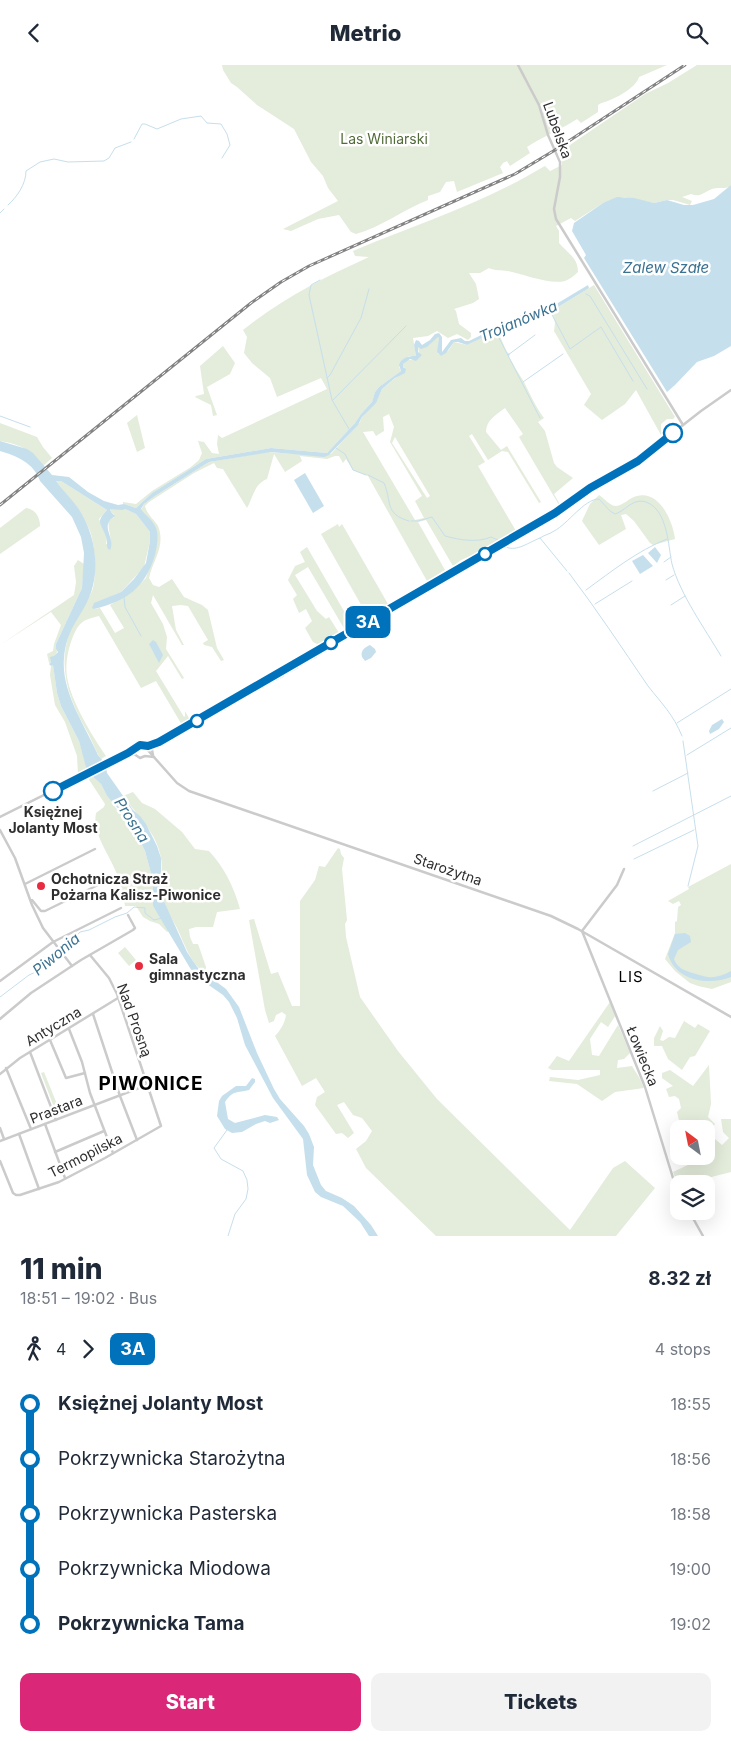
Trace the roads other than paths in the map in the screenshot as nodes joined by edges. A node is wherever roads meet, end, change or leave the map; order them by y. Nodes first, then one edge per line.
1 (518, 65) edge
2 (731, 390) edge
3 (683, 425) junction
4 (158, 743) junction
5 (154, 745) junction
6 (145, 747) junction
7 (136, 749) junction
8 (147, 751) junction
9 (128, 753) junction
10 (136, 755) junction
11 (146, 756) junction
12 (155, 757) junction
13 (0, 817) edge
14 (0, 830) edge
15 (95, 849) dead end
16 (624, 869) dead end
17 (108, 880) dead end
18 (25, 884) junction
19 (30, 899) junction
20 (121, 908) dead end
21 (128, 915) dead end
22 (582, 931) junction
23 (53, 943) junction
24 (90, 955) junction
25 (72, 966) junction
26 (0, 981) edge
27 (118, 998) junction
28 (93, 1014) junction
29 (731, 1017) edge
30 (0, 1019) edge
31 (69, 1029) junction
32 (50, 1040) junction
33 (30, 1052) junction
34 (6, 1068) junction
35 (85, 1073) junction
36 (0, 1074) edge
37 (147, 1085) junction
38 (120, 1096) junction
39 (95, 1105) junction
40 (56, 1120) junction
41 (45, 1124) junction
42 (161, 1126) joint
43 (0, 1128) edge
44 (31, 1129) junction
45 (105, 1131) junction
46 (19, 1133) junction
47 (4, 1139) junction
48 (137, 1140) junction
49 (0, 1141) edge
50 (55, 1151) junction
51 (113, 1153) junction
52 (0, 1161) edge
53 (673, 1175) edge
54 (65, 1178) junction
55 (39, 1189) junction
56 (694, 1220) edge
57 (703, 1236) edge

1 - 3 street, Lubelska
2 - 3 street
3 - 4 street
4 - 5 street
4 - 6 street
5 - 8 street
5 - 12 street
6 - 7 street
6 - 8 street
7 - 9 street
7 - 10 street
8 - 11 street
8 - 12 street, Starożytna
9 - 10 street
9 - 13 street
10 - 11 street
11 - 12 street
12 - 22 street, Starożytna
14 - 18 street
15 - 18 street
16 - 22 street
17 - 19 street
18 - 19 street
19 - 23 street
20 - 23 street
21 - 24 street
22 - 29 street, Starożytna
22 - 53 street, Łowiecka
23 - 25 street
23 - 26 street
24 - 25 street
24 - 27 street, Nad Prosną
25 - 30 street
27 - 28 street, Antyczna
27 - 37 street, Nad Prosną
28 - 31 street, Antyczna
28 - 38 street
31 - 32 street, Antyczna
31 - 35 street
32 - 33 street, Antyczna
32 - 35 street
33 - 34 street, Antyczna
33 - 40 street
34 - 36 street, Antyczna
34 - 44 street
35 - 39 street
37 - 38 street, Prastara
37 - 42 street, Nad Prosną
38 - 39 street, Prastara
38 - 48 street
39 - 40 street, Prastara
39 - 45 street
40 - 41 street, Prastara
41 - 44 street, Prastara
41 - 50 street
42 - 48 street, Termopilska
43 - 47 street
44 - 46 street, Prastara
45 - 50 street
45 - 51 street
46 - 47 street, Prastara
46 - 55 street
47 - 49 street, Prastara
48 - 51 street, Termopilska
50 - 54 street
51 - 54 street, Termopilska
52 - 55 street, Termopilska
54 - 55 street, Termopilska
56 - 57 street

